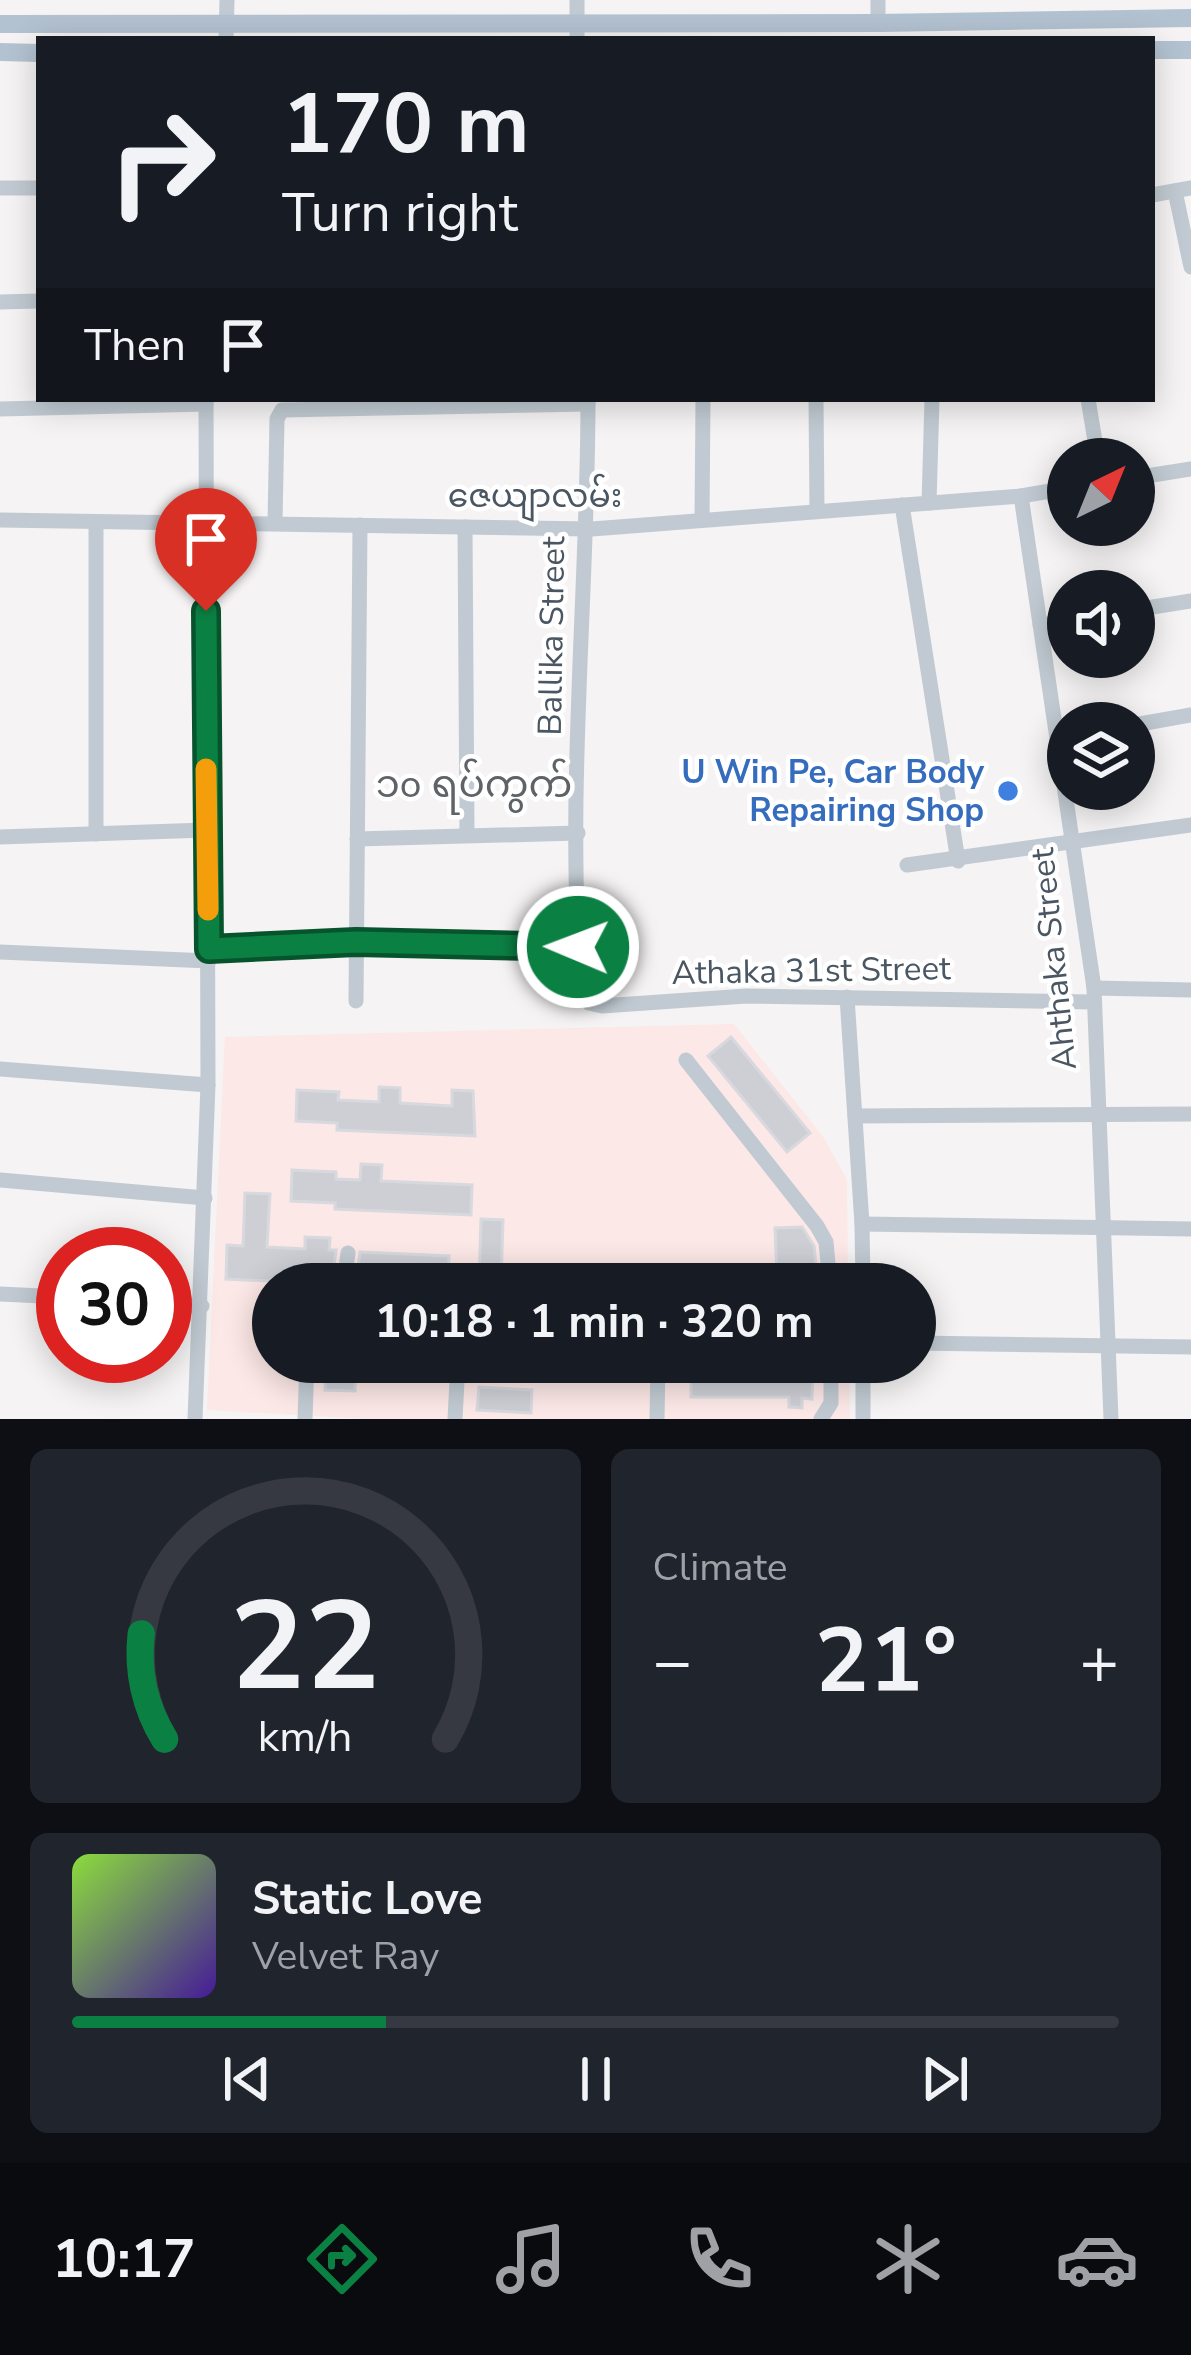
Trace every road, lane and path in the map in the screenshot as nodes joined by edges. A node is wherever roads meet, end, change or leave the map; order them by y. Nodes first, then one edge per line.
1 (226, 0) edge
2 (577, 0) edge
3 (878, 0) edge
4 (1191, 18) edge
5 (878, 23) junction
6 (0, 24) edge
7 (577, 30) edge
8 (1033, 30) edge
9 (226, 31) edge
10 (928, 31) edge
11 (1155, 50) edge
12 (1191, 50) edge
13 (0, 52) edge
14 (36, 52) edge
15 (0, 188) edge
16 (36, 188) edge
17 (1183, 189) edge
18 (1191, 267) edge
19 (36, 301) edge
20 (0, 302) edge
21 (206, 402) edge
22 (458, 402) edge
23 (588, 402) edge
24 (703, 402) edge
25 (816, 402) edge
26 (932, 402) edge
27 (1088, 402) edge
28 (329, 403) edge
29 (0, 410) edge
30 (1094, 438) edge
31 (1191, 469) edge
32 (1155, 475) edge
33 (1047, 492) edge
34 (1021, 496) junction
35 (929, 503) junction
36 (902, 505) junction
37 (817, 511) junction
38 (0, 520) edge
39 (702, 520) junction
40 (96, 521) junction
41 (207, 523) junction
42 (275, 523) junction
43 (360, 525) junction
44 (465, 527) junction
45 (585, 527) junction
46 (1191, 601) edge
47 (1155, 607) edge
48 (1047, 624) edge
49 (1040, 625) junction
50 (1056, 702) edge
51 (1191, 715) edge
52 (1155, 721) edge
53 (1069, 810) edge
54 (1191, 825) edge
55 (206, 830) junction
56 (578, 833) junction
57 (95, 834) junction
58 (467, 836) junction
59 (0, 837) edge
60 (357, 839) junction
61 (1072, 844) junction
62 (958, 860) junction
63 (907, 865) dead end
64 (356, 942) junction
65 (578, 947) junction
66 (0, 952) edge
67 (209, 955) junction
68 (1191, 990) edge
69 (1094, 995) junction
70 (847, 997) junction
71 (356, 1001) dead end
72 (686, 1060) dead end
73 (0, 1069) edge
74 (208, 1085) junction
75 (1191, 1114) edge
76 (855, 1116) junction
77 (1099, 1117) junction
78 (0, 1180) edge
79 (205, 1198) junction
80 (862, 1224) junction
81 (1103, 1228) junction
82 (1191, 1229) edge
83 (348, 1253) dead end
84 (347, 1263) edge
85 (828, 1263) edge
86 (862, 1263) edge
87 (0, 1294) edge
88 (36, 1296) edge
89 (192, 1305) edge
90 (202, 1306) junction
91 (936, 1342) edge
92 (1108, 1344) junction
93 (1191, 1348) edge
94 (306, 1383) edge
95 (457, 1383) edge
96 (657, 1383) edge
97 (831, 1383) edge
98 (863, 1383) edge
99 (195, 1419) edge
100 (305, 1419) edge
101 (455, 1419) edge
102 (656, 1419) edge
103 (821, 1419) edge
104 (863, 1419) edge
105 (1111, 1419) edge

1 - 9 street
2 - 7 street
3 - 5 street
4 - 8 main road
5 - 7 main road
5 - 10 main road
6 - 9 main road
7 - 9 main road
8 - 10 main road
11 - 12 main road
13 - 14 main road
15 - 16 street
17 - 18 street
19 - 20 street
21 - 29 street
21 - 41 street
22 - 28 street
23 - 45 street, Ballika Street
24 - 39 street
25 - 37 street
26 - 35 street
27 - 30 street
28 - 42 street
31 - 32 street
33 - 34 street, ဇေယျာလမ်း
34 - 35 street, ဇေယျာလမ်း
34 - 49 street, Ahthaka Street
35 - 36 street, ဇေယျာလမ်း
36 - 37 street, ဇေယျာလမ်း
36 - 62 street
37 - 39 street, ဇေယျာလမ်း
38 - 40 street, ဇေယျာလမ်း
39 - 45 street, ဇေယျာလမ်း
40 - 41 street, ဇေယျာလမ်း
40 - 57 street
41 - 42 street, ဇေယျာလမ်း
41 - 55 street
42 - 43 street, ဇေယျာလမ်း
43 - 44 street, ဇေယျာလမ်း
43 - 60 street
44 - 45 street, ဇေယျာလမ်း
44 - 58 street
45 - 56 street, Ballika Street
46 - 47 street
48 - 49 street
49 - 50 street, Ahthaka Street
51 - 52 street
53 - 61 street, Ahthaka Street
54 - 61 street
55 - 57 street
55 - 67 street
56 - 58 street
56 - 65 street, Ballika Street
57 - 59 street
58 - 60 street
60 - 64 street
61 - 62 street
61 - 69 street, Ahthaka Street
62 - 63 street
64 - 65 street
64 - 67 street
64 - 71 street
65 - 70 street, Athaka 31st Street
66 - 67 street
67 - 74 street
68 - 69 street, Athaka 31st Street
69 - 70 street, Athaka 31st Street
69 - 77 street, Ahthaka Street
70 - 76 street
72 - 85 street
73 - 74 street
74 - 79 street
75 - 77 street
76 - 77 street
76 - 80 street
77 - 81 street, Ahthaka Street
78 - 79 street
79 - 90 street
80 - 81 street
80 - 86 street
81 - 82 street
81 - 92 street, Ahthaka Street
83 - 84 street
87 - 88 street
89 - 90 street
90 - 99 street
91 - 92 street
92 - 93 street
92 - 105 street, Ahthaka Street
94 - 100 street
95 - 101 street
96 - 102 street
97 - 103 street
98 - 104 street

